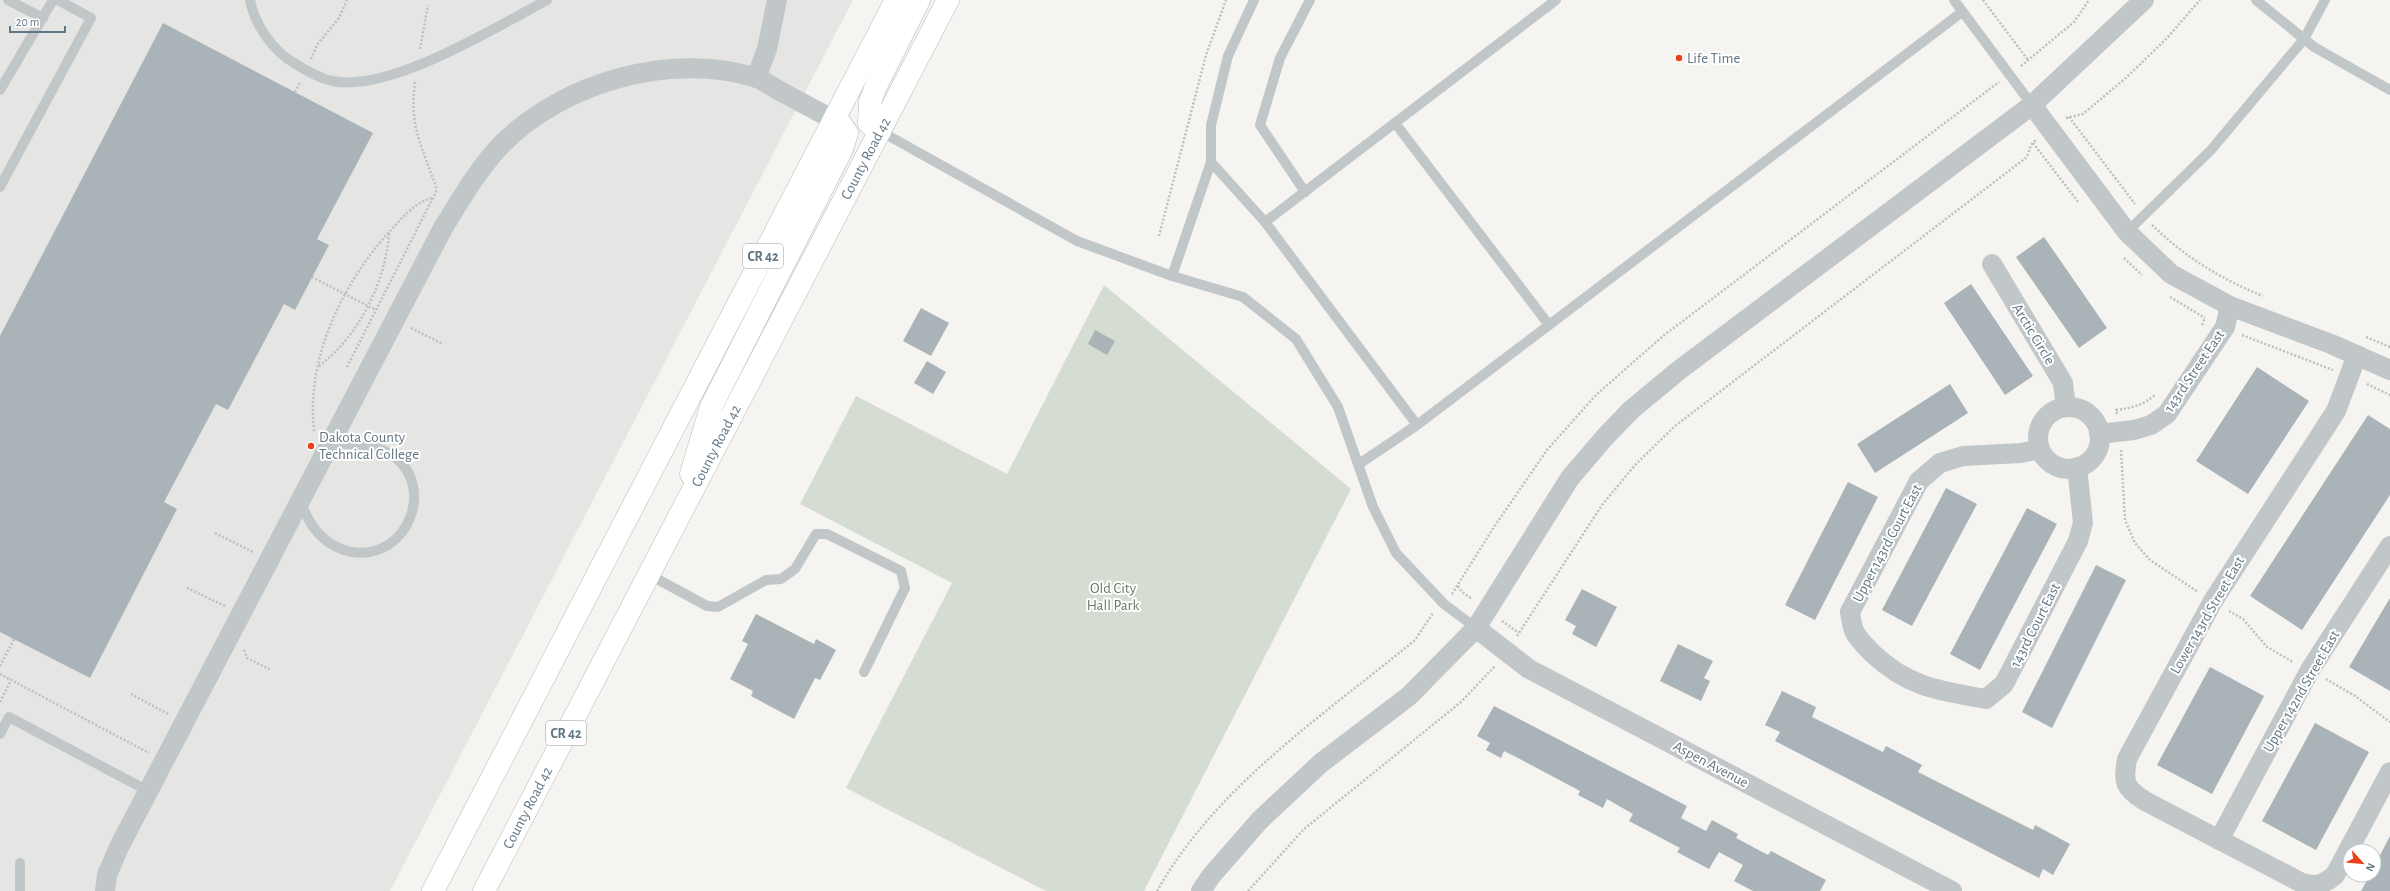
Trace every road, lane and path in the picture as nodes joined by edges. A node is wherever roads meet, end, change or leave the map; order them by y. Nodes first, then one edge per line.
1 (8, 0) edge
2 (53, 0) edge
3 (58, 0) edge
4 (250, 0) edge
5 (348, 0) edge
6 (547, 0) edge
7 (777, 0) edge
8 (896, 0) edge
9 (919, 0) edge
10 (948, 0) edge
11 (1226, 0) edge
12 (1254, 0) edge
13 (1310, 0) edge
14 (1556, 0) edge
15 (1954, 0) edge
16 (1982, 0) edge
17 (2144, 0) edge
18 (2200, 0) edge
19 (2256, 0) edge
20 (2325, 0) edge
21 (428, 4) dead end
22 (1962, 12) junction
23 (42, 18) junction
24 (2304, 39) junction
25 (2028, 60) dead end
26 (418, 66) junction
27 (306, 70) junction
28 (756, 78) junction
29 (0, 90) edge
30 (2390, 90) edge
31 (295, 92) dead end
32 (2032, 105) junction
33 (2068, 117) junction
34 (834, 120) junction
35 (1395, 123) junction
36 (2050, 130) junction
37 (880, 131) junction
38 (1211, 162) junction
39 (0, 187) edge
40 (1304, 192) junction
41 (434, 198) junction
42 (2145, 216) junction
43 (1265, 222) junction
44 (389, 232) junction
45 (2127, 232) junction
46 (1159, 236) dead end
47 (1992, 264) dead end
48 (1172, 276) junction
49 (312, 277) dead end
50 (346, 294) junction
51 (2267, 298) dead end
52 (361, 302) dead end
53 (2230, 306) junction
54 (2205, 318) dead end
55 (1549, 325) junction
56 (2201, 326) dead end
57 (2364, 336) dead end
58 (2390, 347) edge
59 (2357, 355) junction
60 (319, 366) junction
61 (347, 370) dead end
62 (2390, 370) edge
63 (2160, 387) dead end
64 (2066, 407) junction
65 (1417, 425) junction
66 (2109, 433) junction
67 (322, 439) junction
68 (2040, 449) junction
69 (1359, 464) junction
70 (2077, 468) junction
71 (300, 501) junction
72 (680, 515) junction
73 (215, 533) dead end
74 (2390, 546) edge
75 (257, 554) dead end
76 (648, 574) junction
77 (1476, 628) junction
78 (14, 639) dead end
79 (1506, 652) junction
80 (0, 666) edge
81 (864, 672) dead end
82 (0, 674) edge
83 (11, 680) junction
84 (1910, 681) joint
85 (131, 694) dead end
86 (0, 702) edge
87 (172, 716) dead end
88 (0, 734) edge
89 (152, 754) dead end
90 (2390, 772) edge
91 (148, 791) junction
92 (475, 811) junction
93 (2219, 840) junction
94 (20, 863) dead end
95 (20, 891) edge
96 (105, 891) edge
97 (433, 891) edge
98 (448, 891) edge
99 (484, 891) edge
100 (1201, 891) edge
101 (1248, 891) edge
102 (1951, 891) edge

1 - 23 lane
2 - 23 lane
3 - 39 lane
4 - 27 lane
5 - 27 path
6 - 26 lane
7 - 28 street
8 - 34 highway, CR 42
9 - 37 highway
10 - 37 highway, County Road 42 / CR 42
11 - 46 path
12 - 38 lane
13 - 40 lane
14 - 35 lane
15 - 22 lane
16 - 25 path
17 - 32 street
18 - 33 path
19 - 24 lane
20 - 24 lane
21 - 26 path
22 - 32 lane
22 - 55 lane
23 - 29 lane
24 - 30 lane
24 - 42 lane
26 - 27 lane
26 - 41 path
27 - 31 path
28 - 34 street
28 - 67 street
32 - 36 street
32 - 77 street
33 - 36 path
33 - 42 path
34 - 72 highway
34 - 92 highway, CR 42
35 - 40 lane
35 - 55 lane
36 - 45 street
36 - 79 path
37 - 48 lane
37 - 72 highway, County Road 42 / CR 42
38 - 43 lane
38 - 48 lane
40 - 43 lane
41 - 44 path
41 - 61 path
42 - 45 lane
42 - 51 path
43 - 65 lane
44 - 50 path
44 - 60 path
45 - 53 street
47 - 64 street, Arctic Circle
48 - 69 lane
49 - 50 path
50 - 52 path
50 - 60 path
53 - 59 street
53 - 66 street, 143rd Street East
54 - 56 path
55 - 65 lane
57 - 58 path
59 - 62 street
59 - 93 street, Lower 143rd Street East
60 - 67 path
63 - 66 path
64 - 66 street
64 - 68 street
65 - 69 lane
66 - 70 street
67 - 71 street
67 - 71 lane
68 - 70 street
68 - 84 street, Upper 143rd Court East
69 - 77 lane
70 - 84 street, 143rd Court East
71 - 91 street
72 - 76 highway, County Road 42 / CR 42
73 - 75 path
74 - 93 street, Upper 142nd Street East
76 - 81 lane
76 - 99 highway, County Road 42 / CR 42
77 - 79 street, Aspen Avenue
77 - 100 street
78 - 80 path
79 - 101 path
79 - 102 street, Aspen Avenue
82 - 83 path
83 - 86 path
83 - 89 path
85 - 87 path
88 - 91 lane
90 - 93 street, Lower 143rd Street East
91 - 96 street
92 - 97 highway, CR 42
92 - 98 highway
94 - 95 lane

